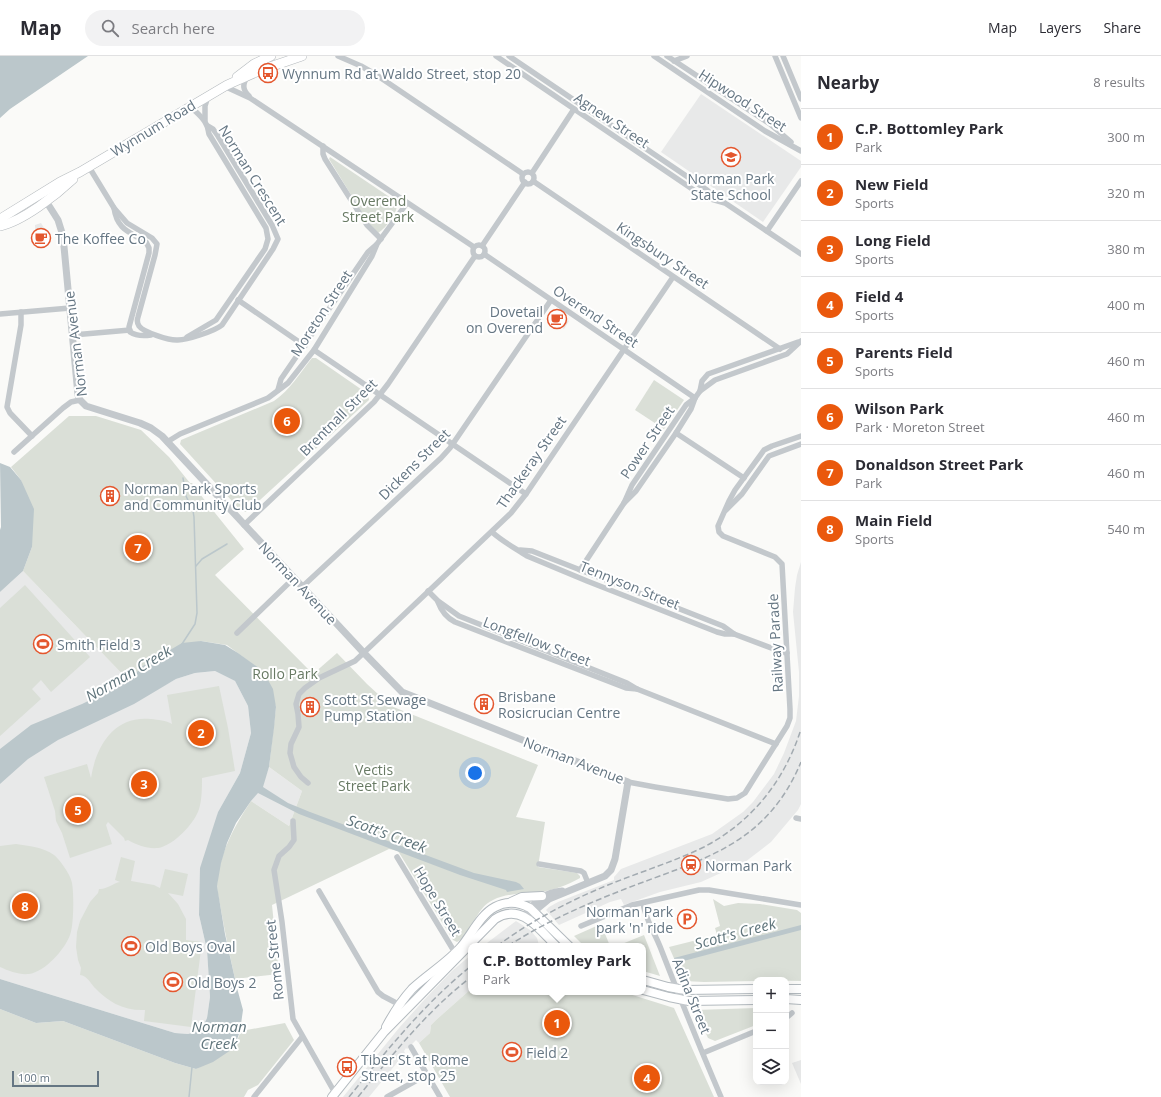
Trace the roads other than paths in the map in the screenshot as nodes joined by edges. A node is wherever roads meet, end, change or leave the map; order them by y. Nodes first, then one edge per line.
1 (271, 56) edge
2 (302, 56) edge
3 (338, 56) edge
4 (496, 56) edge
5 (509, 56) edge
6 (654, 56) edge
7 (667, 56) edge
8 (687, 56) edge
9 (775, 56) edge
10 (783, 56) edge
11 (259, 58) edge
12 (675, 60) junction
13 (278, 64) junction
14 (669, 66) junction
15 (248, 76) junction
16 (225, 86) junction
17 (208, 96) junction
18 (250, 98) junction
19 (801, 99) edge
20 (189, 107) junction
21 (574, 110) junction
22 (801, 118) edge
23 (206, 123) junction
24 (324, 146) junction
25 (801, 150) edge
26 (89, 167) junction
27 (532, 173) junction
28 (523, 174) junction
29 (533, 181) junction
30 (801, 181) edge
31 (525, 182) junction
32 (44, 197) junction
33 (716, 200) junction
34 (407, 203) junction
35 (114, 208) junction
36 (0, 219) edge
37 (0, 226) edge
38 (767, 231) junction
39 (379, 241) junction
40 (482, 246) junction
41 (474, 247) junction
42 (484, 254) junction
43 (801, 254) edge
44 (475, 256) junction
45 (673, 277) junction
46 (238, 300) junction
47 (551, 300) junction
48 (70, 308) junction
49 (21, 312) junction
50 (0, 314) edge
51 (130, 330) junction
52 (151, 334) junction
53 (73, 335) junction
54 (185, 338) junction
55 (801, 341) edge
56 (305, 346) junction
57 (623, 349) junction
58 (780, 349) junction
59 (314, 350) junction
60 (278, 391) junction
61 (700, 391) junction
62 (380, 395) junction
63 (695, 398) junction
64 (80, 400) junction
65 (676, 433) junction
66 (32, 436) junction
67 (801, 436) edge
68 (168, 442) junction
69 (453, 444) junction
70 (801, 444) edge
71 (14, 452) dead end
72 (744, 478) junction
73 (526, 494) junction
74 (624, 503) junction
75 (725, 512) junction
76 (244, 525) junction
77 (492, 532) junction
78 (520, 550) junction
79 (580, 570) junction
80 (294, 578) junction
81 (302, 588) junction
82 (428, 591) junction
83 (237, 633) dead end
84 (734, 634) junction
85 (363, 652) junction
86 (787, 653) junction
87 (776, 744) junction
88 (628, 782) junction
89 (308, 783) dead end
90 (737, 798) joint
91 (293, 821) dead end
92 (397, 857) dead end
93 (540, 864) dead end
94 (588, 883) junction
95 (568, 890) junction
96 (319, 891) dead end
97 (542, 896) junction
98 (511, 903) junction
99 (643, 903) junction
100 (801, 905) edge
101 (532, 909) junction
102 (525, 917) junction
103 (581, 926) dead end
104 (470, 943) edge
105 (553, 943) edge
106 (566, 943) edge
107 (468, 945) edge
108 (457, 955) junction
109 (646, 981) edge
110 (676, 989) junction
111 (789, 989) edge
112 (801, 989) edge
113 (753, 990) edge
114 (646, 991) edge
115 (789, 999) edge
116 (682, 1000) junction
117 (753, 1000) edge
118 (801, 1000) edge
119 (404, 1007) junction
120 (792, 1013) dead end
121 (789, 1016) edge
122 (753, 1032) edge
123 (302, 1037) junction
124 (411, 1047) dead end
125 (703, 1053) junction
126 (426, 1074) junction
127 (334, 1095) edge
128 (254, 1097) edge
129 (387, 1097) edge
130 (440, 1097) edge
131 (721, 1097) edge

1 - 11 main road, Wynnum Road
2 - 13 main road, Wynnum Road
3 - 28 street
4 - 21 street, Agnew Street
5 - 33 street, Agnew Street
6 - 14 street, Hipwood Street
7 - 12 street, Hipwood Street
8 - 12 street
9 - 22 street
10 - 19 street
11 - 13 main road
11 - 16 main road, Wynnum Road
12 - 14 street
12 - 25 street, Hipwood Street
13 - 15 main road, Wynnum Road
14 - 25 street, Hipwood Street
15 - 16 main road, Wynnum Road
15 - 18 street
16 - 17 main road, Wynnum Road
16 - 18 street
17 - 20 main road, Wynnum Road
17 - 23 street, Norman Crescent
18 - 24 street
20 - 23 street, Norman Crescent
20 - 26 main road, Wynnum Road
21 - 27 street
21 - 33 street, Agnew Street
23 - 46 street, Norman Crescent
23 - 54 street, Norman Crescent
24 - 34 street
24 - 39 street
26 - 32 main road, Wynnum Road
26 - 35 street
27 - 28 street
27 - 29 street
28 - 31 street
29 - 31 street
29 - 45 street, Kingsbury Street
30 - 38 street
31 - 40 street
32 - 36 main road, Wynnum Road
32 - 37 main road, Wynnum Road
32 - 48 street, Norman Avenue
33 - 38 street, Agnew Street
34 - 39 street, Moreton Street
34 - 41 street
35 - 51 street
35 - 52 street
38 - 43 street, Agnew Street
39 - 56 street, Moreton Street
39 - 59 street, Moreton Street
40 - 41 street
40 - 42 street
41 - 44 street
42 - 44 street
42 - 47 street, Overend Street
44 - 62 street, Brentnall Street
45 - 57 street, Thackeray Street
45 - 58 street, Kingsbury Street
46 - 54 street, Norman Crescent
46 - 56 street
47 - 57 street, Overend Street
47 - 69 street, Dickens Street
48 - 49 street
48 - 53 street, Norman Avenue
49 - 50 street
49 - 66 street
51 - 52 street, Norman Crescent
51 - 53 street, Norman Crescent
52 - 54 street, Norman Crescent
53 - 64 street, Norman Avenue
55 - 58 street, Power Street
55 - 61 street, Power Street
56 - 60 street, Moreton Street
57 - 63 street, Overend Street
57 - 73 street, Thackeray Street
58 - 61 street, Power Street
59 - 60 street, Moreton Street
59 - 62 street
60 - 68 street, Moreton Street
61 - 63 street, Power Street
62 - 69 street
62 - 76 street, Brentnall Street
63 - 65 street, Power Street
63 - 74 street, Power Street
64 - 66 street
64 - 68 street, Norman Avenue
65 - 72 street
65 - 74 street, Power Street
66 - 71 street
67 - 72 street, Railway Parade
68 - 76 street, Norman Avenue
69 - 73 street
69 - 81 street, Dickens Street
70 - 75 street, Railway Parade
72 - 75 street, Railway Parade
73 - 77 street, Thackeray Street
74 - 79 street, Power Street
75 - 86 street, Railway Parade
76 - 80 street, Norman Avenue
77 - 78 street, Tennyson Street
77 - 82 street, Thackeray Street
78 - 79 street, Tennyson Street
78 - 84 street, Tennyson Street
79 - 84 street, Tennyson Street
80 - 81 street, Norman Avenue
80 - 83 street
81 - 85 street, Norman Avenue
82 - 85 street, Thackeray Street
82 - 87 street, Longfellow Street
84 - 86 street, Tennyson Street
85 - 88 street, Norman Avenue
85 - 89 street, Thackeray Street
86 - 87 street, Railway Parade
87 - 90 street, Railway Parade
88 - 90 street, Norman Avenue
88 - 94 street
91 - 123 street, Rome Street
92 - 108 street, Hope Street
93 - 94 street
94 - 95 street
95 - 97 street
95 - 101 street
96 - 119 street
97 - 98 main road
97 - 101 street
98 - 101 main road
98 - 108 main road
99 - 100 street
99 - 103 street
99 - 110 street, Adina Street
101 - 102 street
101 - 106 main road
102 - 104 main road
102 - 105 main road
107 - 108 main road
108 - 119 main road
109 - 110 main road
110 - 113 main road
110 - 116 street, Adina Street
111 - 112 main road
114 - 116 main road
115 - 118 main road
116 - 117 main road
116 - 125 street, Adina Street
119 - 127 main road
120 - 121 street
122 - 125 street
123 - 127 street, Rome Street
123 - 128 street
124 - 126 street
125 - 131 street, Adina Street
126 - 129 street
126 - 130 street

